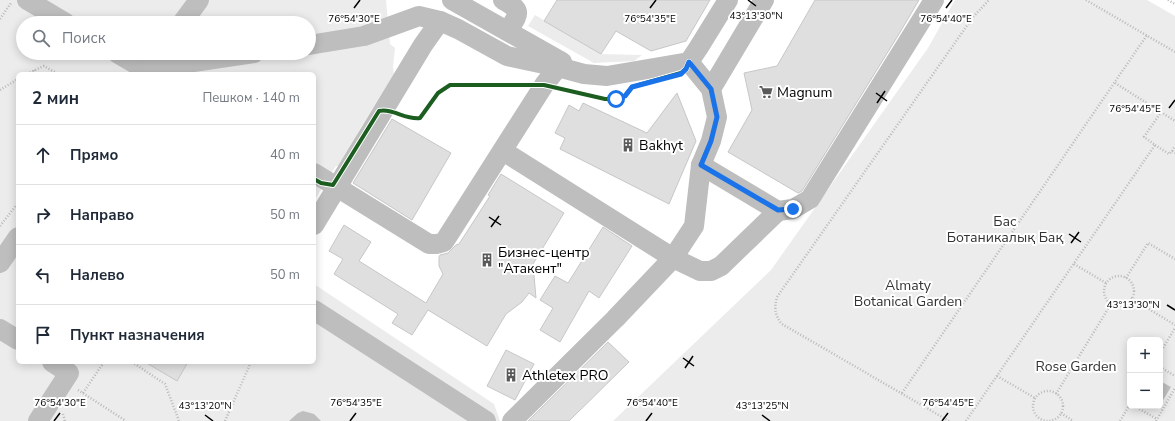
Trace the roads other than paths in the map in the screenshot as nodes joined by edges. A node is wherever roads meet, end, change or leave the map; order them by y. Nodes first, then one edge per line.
1 (199, 0) edge
2 (452, 0) edge
3 (503, 0) edge
4 (728, 0) edge
5 (764, 0) edge
6 (934, 0) edge
7 (16, 1) edge
8 (419, 8) edge
9 (50, 16) edge
10 (187, 16) edge
11 (440, 21) junction
12 (508, 31) junction
13 (316, 44) edge
14 (128, 60) edge
15 (155, 60) edge
16 (215, 60) edge
17 (689, 62) junction
18 (558, 67) junction
19 (147, 72) edge
20 (584, 74) junction
21 (711, 89) junction
22 (503, 151) junction
23 (701, 165) junction
24 (316, 174) edge
25 (337, 186) junction
26 (778, 210) junction
27 (316, 222) edge
28 (16, 240) edge
29 (672, 258) junction
30 (0, 263) edge
31 (316, 311) edge
32 (0, 329) edge
33 (16, 339) edge
34 (55, 364) edge
35 (38, 421) edge
36 (486, 421) edge
37 (512, 421) edge

1 - 10 lane
2 - 12 lane
3 - 12 lane
4 - 17 lane
5 - 21 lane
6 - 26 lane
7 - 9 lane
8 - 11 lane
8 - 13 lane
11 - 18 lane
11 - 25 lane
12 - 20 lane
14 - 19 lane
15 - 19 lane
16 - 19 lane
17 - 20 lane
17 - 21 lane
18 - 20 lane
18 - 22 lane
21 - 23 lane
22 - 25 lane
22 - 29 lane
23 - 26 lane
23 - 29 lane
24 - 25 lane
25 - 27 lane
26 - 29 lane
28 - 30 lane
29 - 37 lane
31 - 36 lane
32 - 33 lane
34 - 35 lane

